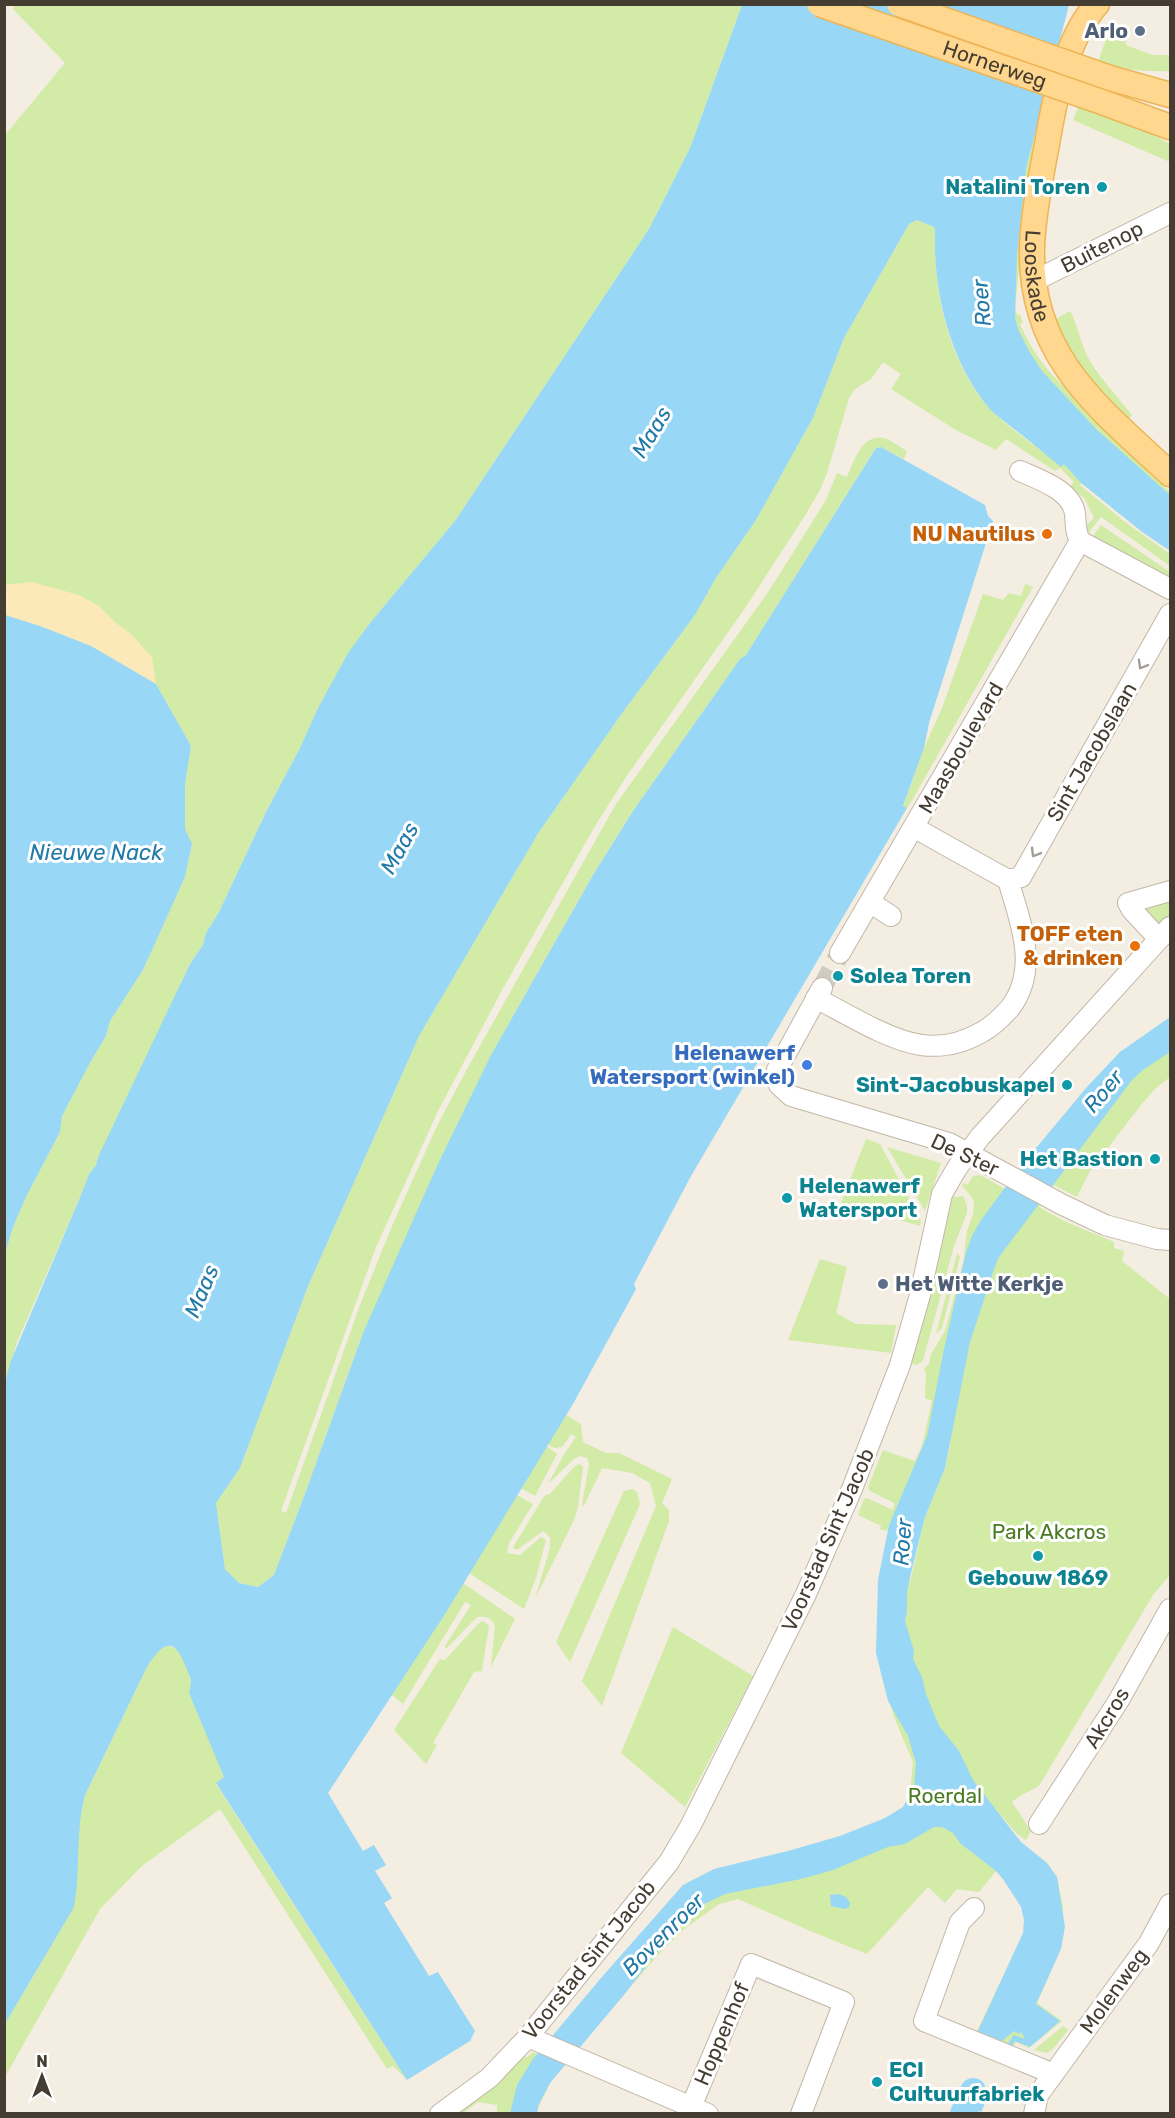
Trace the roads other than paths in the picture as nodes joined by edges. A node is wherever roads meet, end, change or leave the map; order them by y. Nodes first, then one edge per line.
1 (819, 4) edge
2 (859, 4) edge
3 (899, 4) edge
4 (1097, 4) edge
5 (1106, 90) junction
6 (1170, 94) edge
7 (1170, 113) edge
8 (1170, 127) edge
9 (1170, 213) edge
10 (1034, 281) junction
11 (1020, 471) dead end
12 (1170, 474) edge
13 (1080, 542) junction
14 (1170, 589) edge
15 (1170, 614) edge
16 (915, 828) junction
17 (1008, 880) junction
18 (1170, 891) edge
19 (871, 903) junction
20 (891, 916) dead end
21 (1165, 933) edge
22 (840, 953) tunnel mouth
23 (968, 1153) junction
24 (1170, 1240) edge
25 (1170, 1609) edge
26 (1039, 1824) dead end
27 (1170, 1904) edge
28 (975, 1908) dead end
29 (528, 2037) junction
30 (1052, 2076) junction
31 (662, 2105) edge
32 (700, 2110) edge
33 (440, 2114) edge
34 (801, 2114) edge
35 (1034, 2114) edge

1 - 5 main road, Hornerweg, bridge
2 - 5 main road, Hornerweg
3 - 5 main road, Hornerweg, bridge
4 - 10 main road, Looskade
5 - 6 main road, Hornerweg
5 - 7 main road, Hornerweg
5 - 8 main road, Hornerweg
9 - 10 street, Buitenop
10 - 12 main road, Looskade
11 - 13 street
13 - 14 street
13 - 16 street, Maasboulevard
15 -> 17 street, Sint Jacobslaan
16 - 17 street
16 - 19 street, Maasboulevard
17 - 23 street, De Ster
18 - 21 street, Voorstad Sint Jacob
19 - 20 street
19 - 22 street, Maasboulevard
21 - 23 street, Voorstad Sint Jacob
23 - 24 street, De Ster
23 - 29 street, Voorstad Sint Jacob
25 - 26 street, Akcros
27 - 30 street, Molenweg
28 - 30 street
29 - 31 street
29 - 33 street, Voorstad Sint Jacob
30 - 35 street, Molenweg
31 - 32 street
32 - 34 street, Hoppenhof

